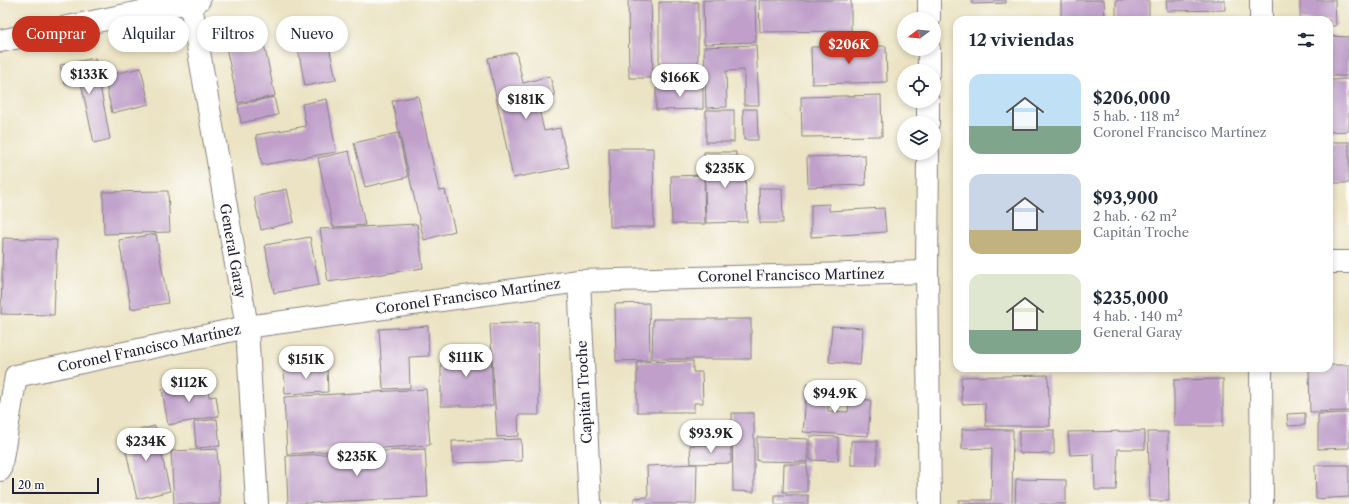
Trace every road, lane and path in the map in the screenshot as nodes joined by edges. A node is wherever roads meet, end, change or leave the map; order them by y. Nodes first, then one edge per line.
1 (193, 0) edge
2 (929, 0) edge
3 (1261, 0) edge
4 (929, 12) edge
5 (1261, 16) edge
6 (0, 41) edge
7 (928, 160) edge
8 (1333, 262) edge
9 (1349, 262) edge
10 (927, 272) junction
11 (579, 281) junction
12 (247, 327) junction
13 (1261, 372) edge
14 (0, 470) edge
15 (257, 504) edge
16 (590, 504) edge
17 (930, 504) edge
18 (1262, 504) edge

1 - 6 street
1 - 12 street, General Garay
2 - 4 street
3 - 5 street
7 - 10 street
8 - 9 street
10 - 11 street, Coronel Francisco Martínez
10 - 17 street
11 - 12 street, Coronel Francisco Martínez
11 - 16 street, Capitán Troche
12 - 14 street, Coronel Francisco Martínez
12 - 15 street, General Garay
13 - 18 street

